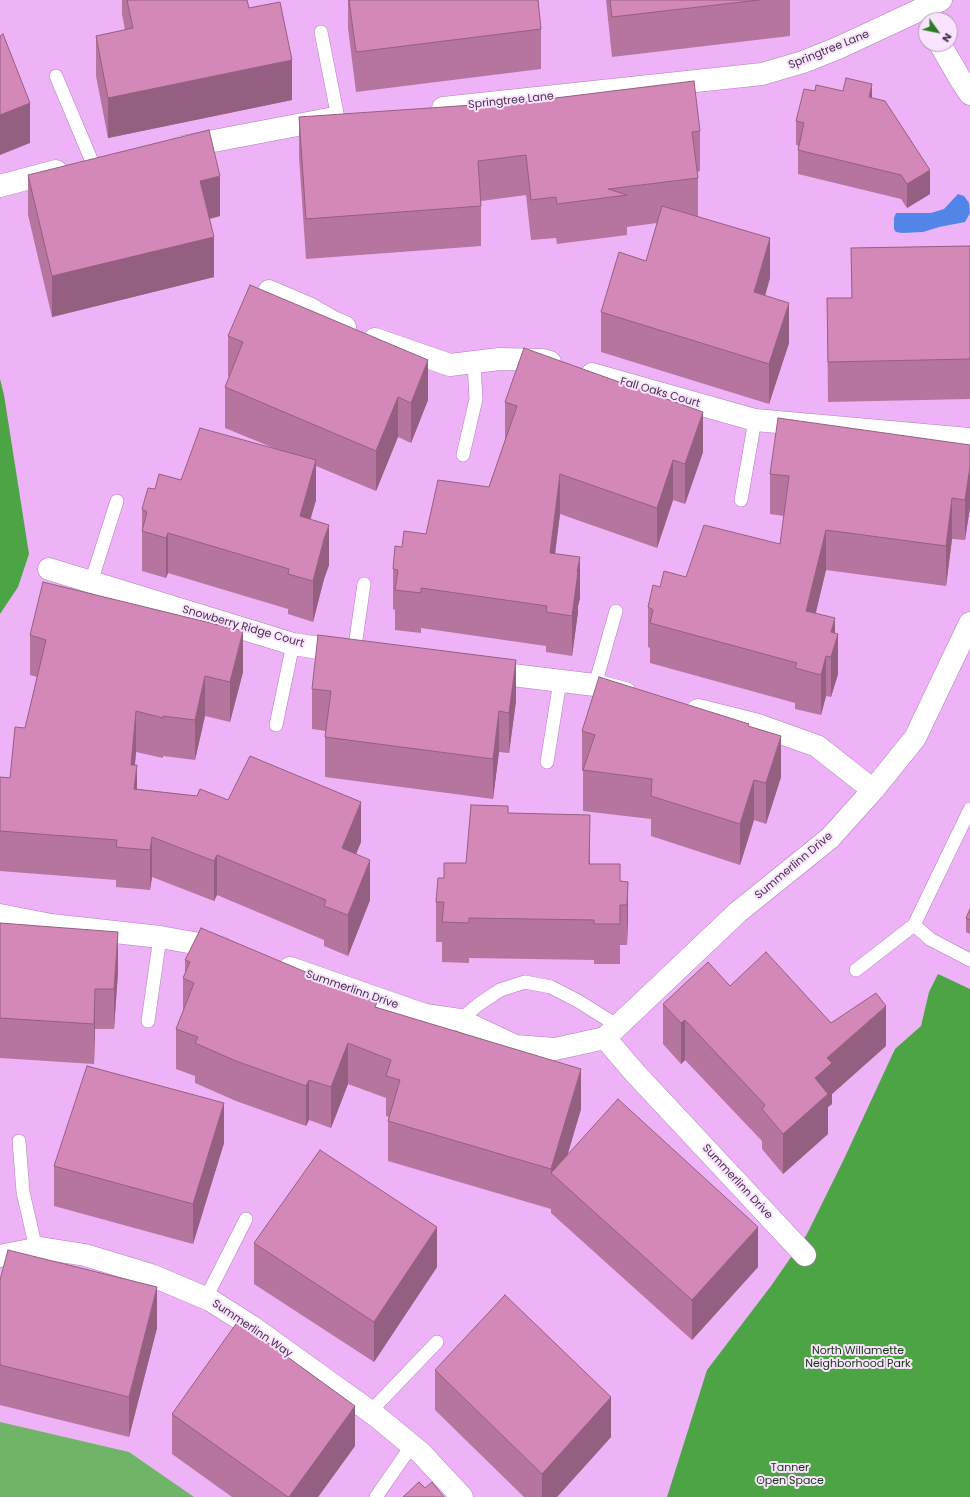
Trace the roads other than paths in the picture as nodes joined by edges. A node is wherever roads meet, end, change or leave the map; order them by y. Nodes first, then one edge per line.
1 (941, 0) edge
2 (922, 10) edge
3 (321, 32) dead end
4 (945, 52) edge
5 (56, 76) dead end
6 (970, 94) edge
7 (421, 110) edge
8 (360, 115) edge
9 (338, 118) junction
10 (162, 151) edge
11 (116, 159) edge
12 (93, 164) junction
13 (0, 186) edge
14 (269, 291) edge
15 (474, 363) junction
16 (755, 420) junction
17 (970, 439) edge
18 (463, 456) dead end
19 (741, 500) dead end
20 (117, 501) dead end
21 (50, 569) dead end
22 (91, 582) junction
23 (364, 584) dead end
24 (616, 611) dead end
25 (970, 623) edge
26 (293, 644) junction
27 (354, 653) junction
28 (376, 656) edge
29 (466, 669) edge
30 (560, 681) junction
31 (595, 685) junction
32 (642, 696) edge
33 (681, 706) edge
34 (276, 725) dead end
35 (547, 762) dead end
36 (873, 790) junction
37 (970, 809) edge
38 (0, 915) edge
39 (914, 924) junction
40 (160, 937) junction
41 (241, 952) edge
42 (970, 960) edge
43 (271, 961) edge
44 (856, 970) dead end
45 (460, 1020) junction
46 (148, 1021) dead end
47 (612, 1032) junction
48 (20, 1141) dead end
49 (246, 1219) dead end
50 (36, 1249) junction
51 (805, 1255) dead end
52 (0, 1256) edge
53 (206, 1298) junction
54 (437, 1342) dead end
55 (370, 1412) junction
56 (412, 1445) junction
57 (376, 1497) edge
58 (462, 1497) edge

1 - 2 street, Springtree Lane
2 - 7 street, Springtree Lane
3 - 9 lane
4 - 6 street
5 - 12 lane
8 - 9 street
9 - 10 street
11 - 12 street
12 - 13 street
14 - 15 street, Fall Oaks Court
15 - 16 street, Fall Oaks Court
15 - 18 lane
16 - 17 street, Fall Oaks Court
16 - 19 lane
20 - 22 lane
21 - 22 street, Snowberry Ridge Court
22 - 26 street, Snowberry Ridge Court
23 - 27 lane
24 - 31 lane
25 - 36 street, Summerlinn Drive
26 - 27 street, Snowberry Ridge Court
26 - 34 lane
27 - 28 street, Snowberry Ridge Court
29 - 30 street
30 - 31 street
30 - 35 lane
31 - 32 street
33 - 36 street
36 - 47 street, Summerlinn Drive
37 - 39 lane
38 - 40 street
39 - 42 lane
39 - 44 lane
40 - 41 street
40 - 46 lane
43 - 45 street, Summerlinn Drive
45 - 47 street, Summerlinn Drive
45 - 47 lane
47 - 51 street, Summerlinn Drive
48 - 50 lane
49 - 53 lane
50 - 52 street, Summerlinn Way
50 - 53 street, Summerlinn Way
53 - 55 street, Summerlinn Way
54 - 55 lane
55 - 56 street, Summerlinn Way
56 - 57 lane
56 - 58 street, Summerlinn Way

